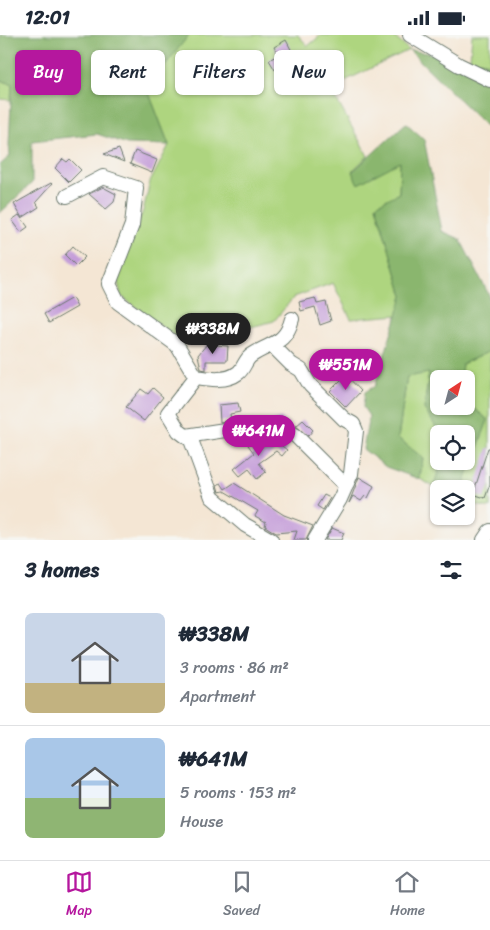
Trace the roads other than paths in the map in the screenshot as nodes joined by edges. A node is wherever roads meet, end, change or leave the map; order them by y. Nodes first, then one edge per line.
1 (410, 35) edge
2 (490, 80) edge
3 (67, 196) dead end
4 (292, 319) dead end
5 (273, 346) junction
6 (196, 377) junction
7 (251, 427) dead end
8 (295, 435) dead end
9 (186, 436) junction
10 (346, 486) junction
11 (490, 531) edge
12 (271, 540) edge
13 (316, 540) edge
14 (484, 540) edge

1 - 2 street
3 - 6 street
4 - 5 street
5 - 6 street
5 - 10 street
6 - 9 street
7 - 9 street
8 - 10 street
9 - 12 street
10 - 13 street
11 - 14 street

